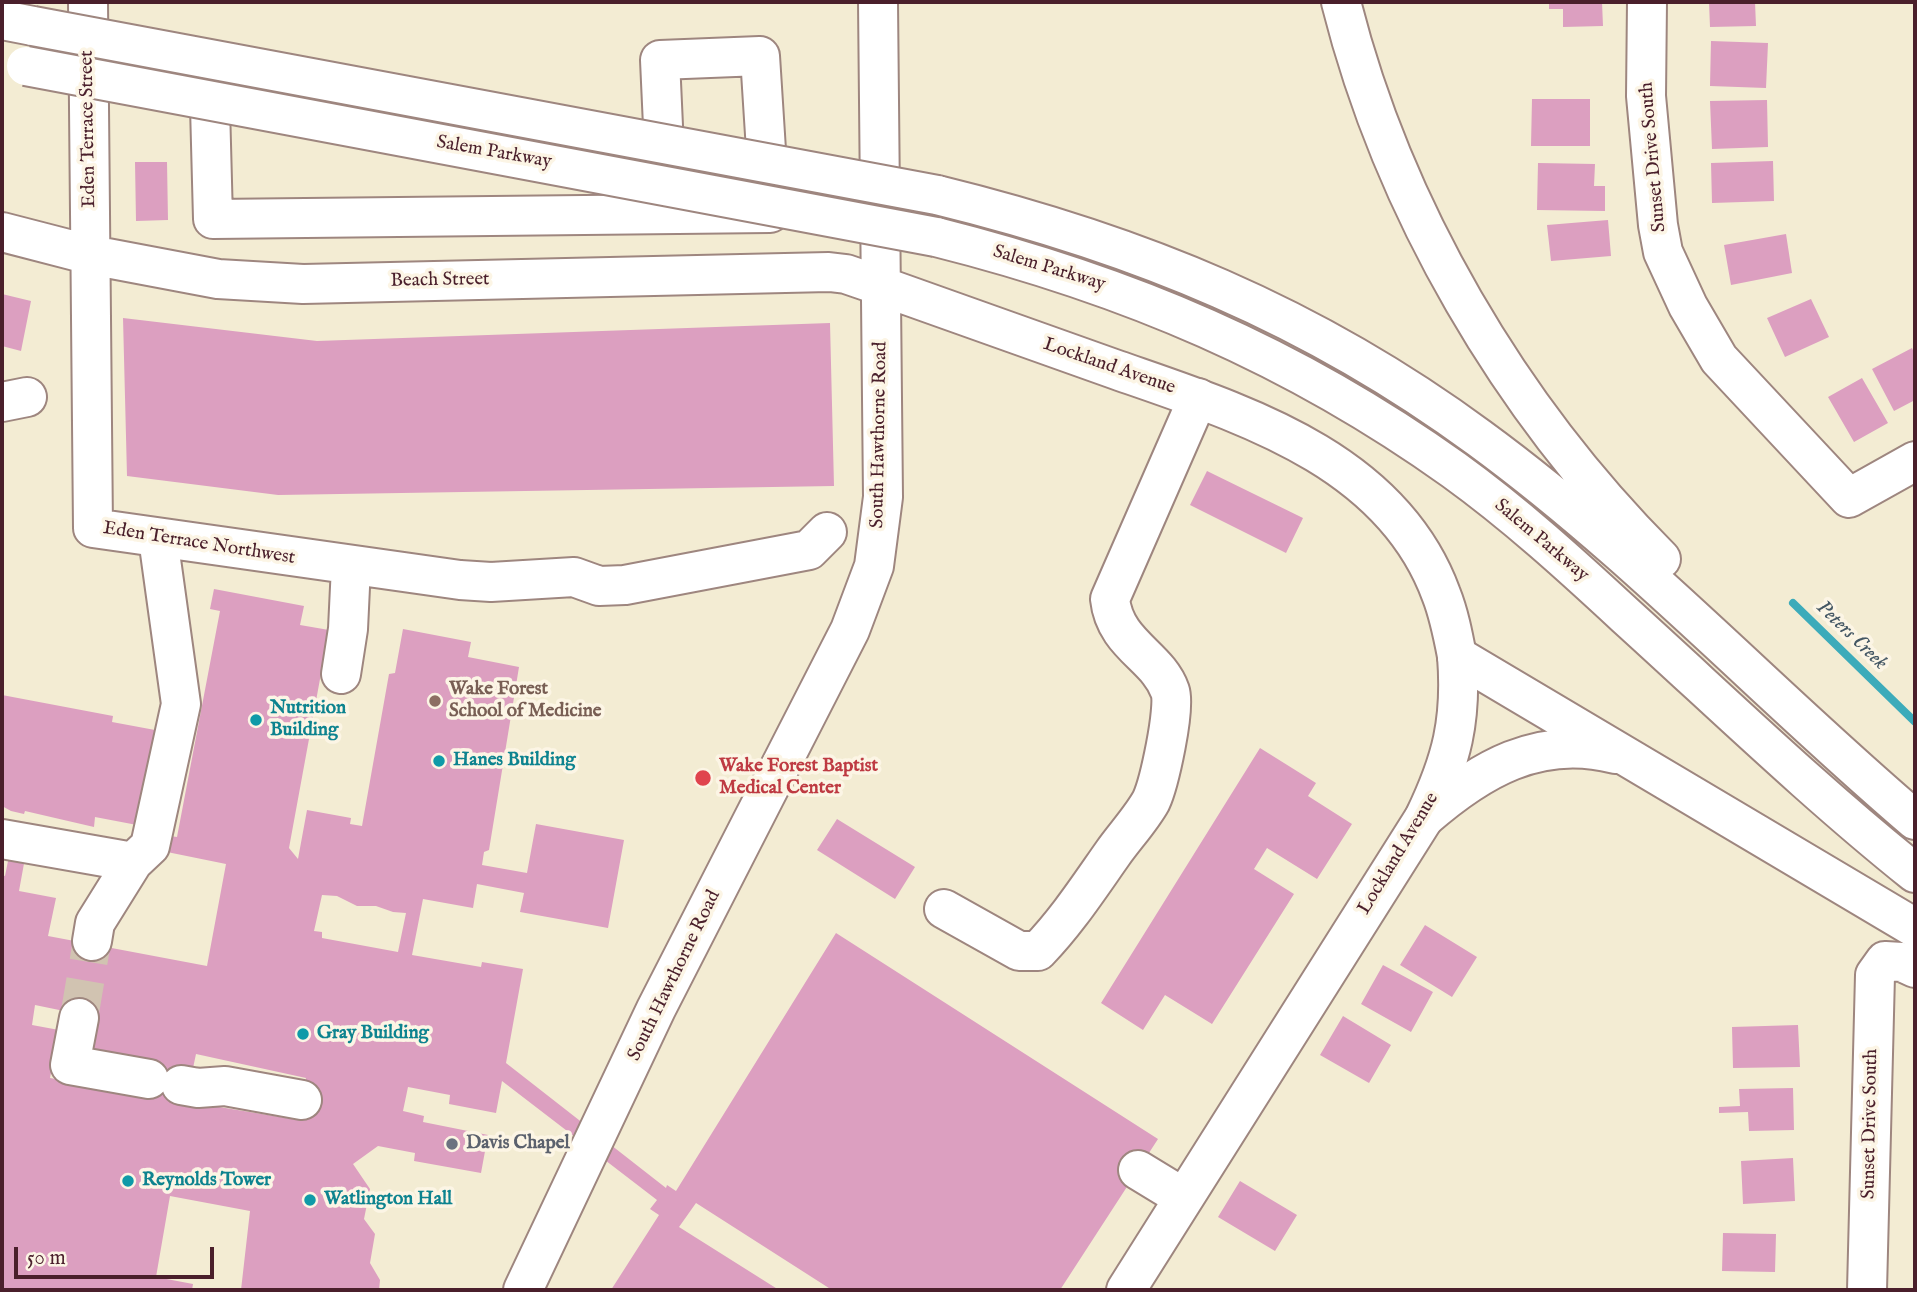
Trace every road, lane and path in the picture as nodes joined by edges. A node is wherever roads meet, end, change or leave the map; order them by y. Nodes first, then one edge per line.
1 (88, 2) edge
2 (878, 2) edge
3 (1341, 2) edge
4 (1647, 2) edge
5 (2, 20) edge
6 (2, 62) edge
7 (89, 86) junction
8 (667, 214) junction
9 (2, 232) edge
10 (91, 255) junction
11 (881, 286) junction
12 (1198, 398) junction
13 (1915, 461) edge
14 (880, 532) junction
15 (158, 538) junction
16 (351, 566) junction
17 (1457, 656) junction
18 (341, 674) dead end
19 (1770, 691) junction
20 (1629, 758) junction
21 (1424, 818) junction
22 (1915, 820) edge
23 (2, 839) edge
24 (133, 862) junction
25 (1915, 873) edge
26 (944, 909) dead end
27 (1915, 928) edge
28 (92, 941) tunnel mouth
29 (1900, 965) edge
30 (79, 1018) tunnel mouth
31 (302, 1100) dead end
32 (1138, 1170) dead end
33 (1184, 1198) junction
34 (523, 1290) edge
35 (1126, 1290) edge
36 (1867, 1290) edge

1 - 7 main road, Eden Terrace Street
2 - 11 main road, South Hawthorne Road
3 - 19 main road
4 - 13 main road, Sunset Drive South
5 - 19 main road, bridge
6 - 25 main road, Salem Parkway, bridge
7 - 8 main road
7 - 10 main road, Eden Terrace Street
8 - 8 main road
9 - 10 main road, Beach Street
10 - 11 main road, Beach Street
10 - 15 main road, Eden Terrace Northwest
11 - 12 main road, Lockland Avenue
11 - 14 main road, South Hawthorne Road
12 - 17 main road, Lockland Avenue
12 - 26 main road
14 - 16 main road, Eden Terrace Northwest
14 - 34 main road, South Hawthorne Road
15 - 16 main road, Eden Terrace Northwest
15 - 24 main road
16 - 18 main road
17 - 20 main road
17 - 21 main road, Lockland Avenue
19 - 22 main road
20 - 21 main road
20 - 27 main road
21 - 33 main road, Lockland Avenue
23 - 24 main road
24 - 28 main road
29 - 36 main road, Sunset Drive South
30 - 31 main road
32 - 33 main road
33 - 35 main road, Lockland Avenue

